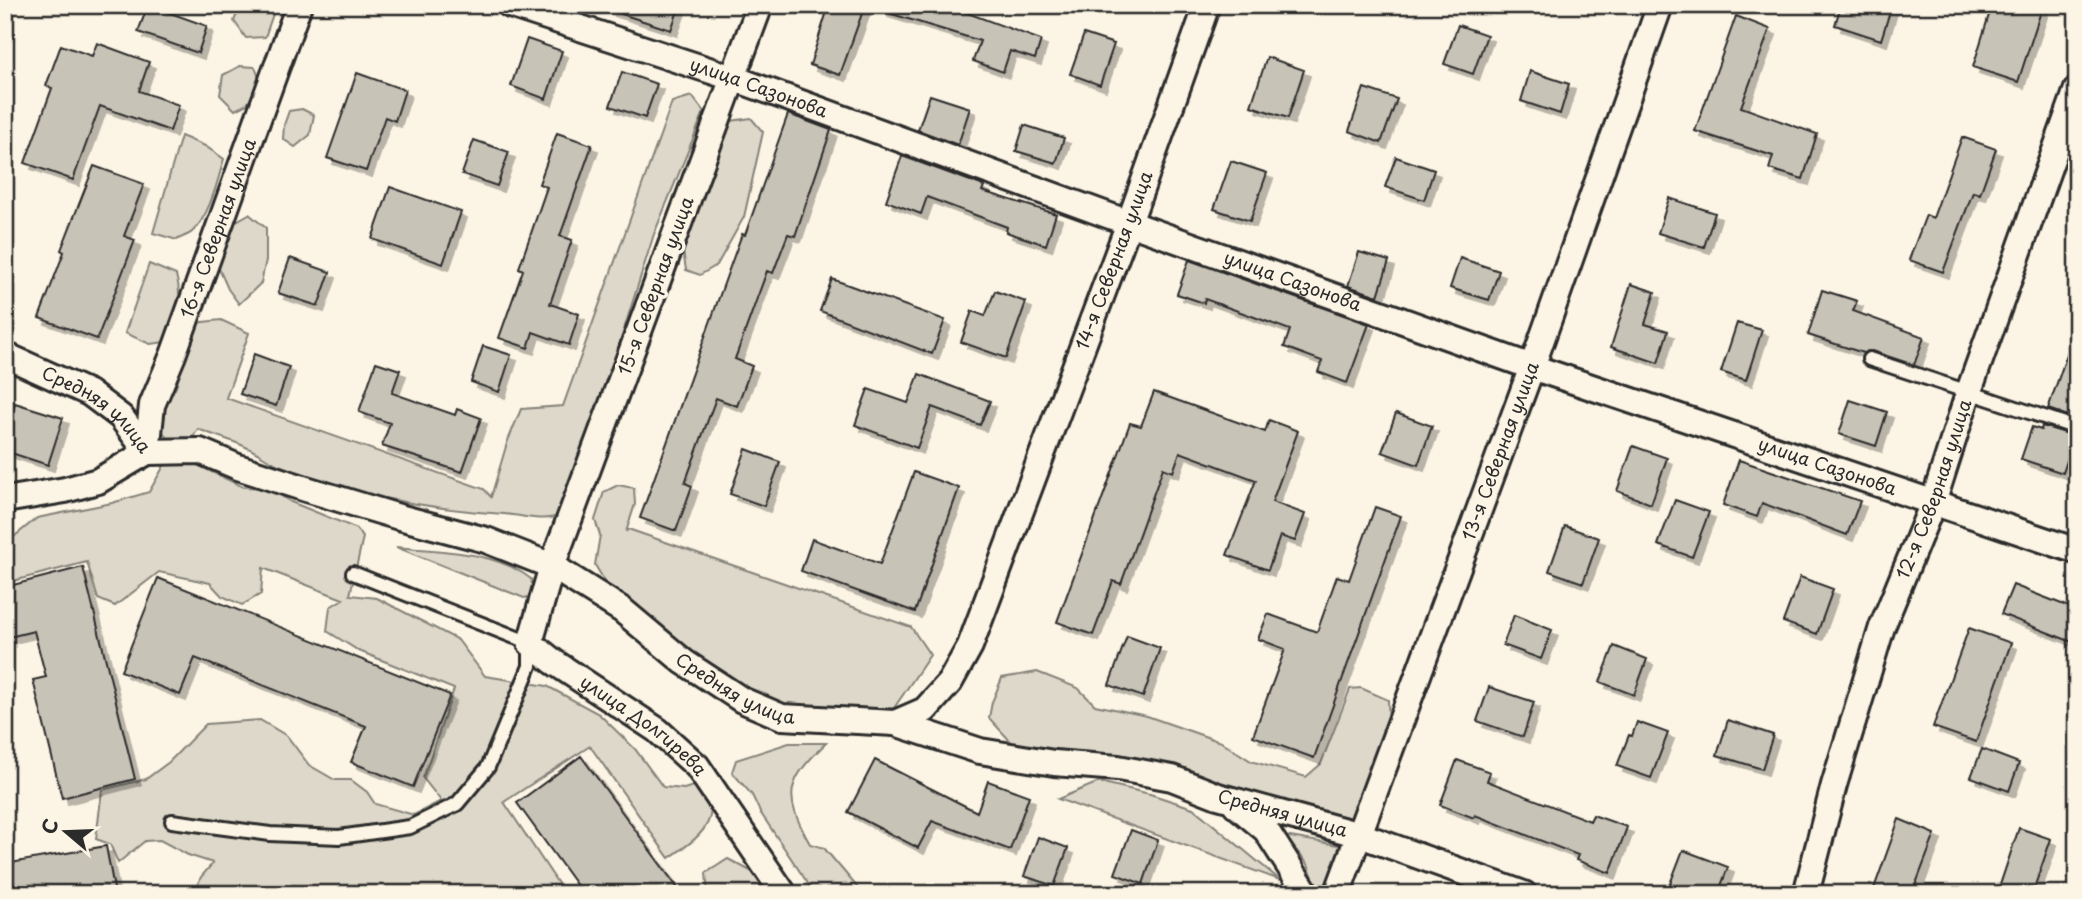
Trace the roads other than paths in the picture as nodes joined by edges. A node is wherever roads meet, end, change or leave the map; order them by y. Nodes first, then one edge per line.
1 (299, 5) edge
2 (510, 5) edge
3 (760, 5) edge
4 (1207, 5) edge
5 (1660, 5) edge
6 (733, 78) junction
7 (2077, 89) edge
8 (1129, 223) junction
9 (5, 355) edge
10 (1869, 359) dead end
11 (1532, 367) junction
12 (1968, 394) junction
13 (2077, 428) edge
14 (147, 452) junction
15 (5, 500) edge
16 (1933, 503) junction
17 (2077, 551) edge
18 (552, 566) junction
19 (353, 573) dead end
20 (530, 643) junction
21 (895, 723) junction
22 (1218, 796) junction
23 (172, 821) dead end
24 (1360, 835) junction
25 (783, 894) edge
26 (1307, 894) edge
27 (1337, 894) edge
28 (1524, 894) edge
29 (1806, 894) edge

1 - 14 street, 16-я Северная улица
2 - 6 street, улица Сазонова
3 - 6 street, 15-я Северная улица
4 - 8 street, 14-я Северная улица
5 - 11 street, 13-я Северная улица
6 - 8 street, улица Сазонова
6 - 18 street, 15-я Северная улица
7 - 12 street, 12-я Северная улица
8 - 11 street, улица Сазонова
8 - 21 street, 14-я Северная улица
9 - 14 street, Средняя улица
10 - 12 lane
11 - 16 street, улица Сазонова
11 - 24 street, 13-я Северная улица
12 - 13 lane
12 - 16 street, 12-я Северная улица
14 - 15 street
14 - 18 street, Средняя улица
16 - 17 street, улица Сазонова
16 - 29 street, 12-я Северная улица
18 - 20 street
18 - 21 street, Средняя улица
19 - 20 lane
20 - 23 lane
20 - 25 street, улица Долгирева
21 - 22 street, Средняя улица
22 - 24 street, Средняя улица
22 - 26 street
24 - 27 street, 13-я Северная улица
24 - 28 street, Средняя улица

